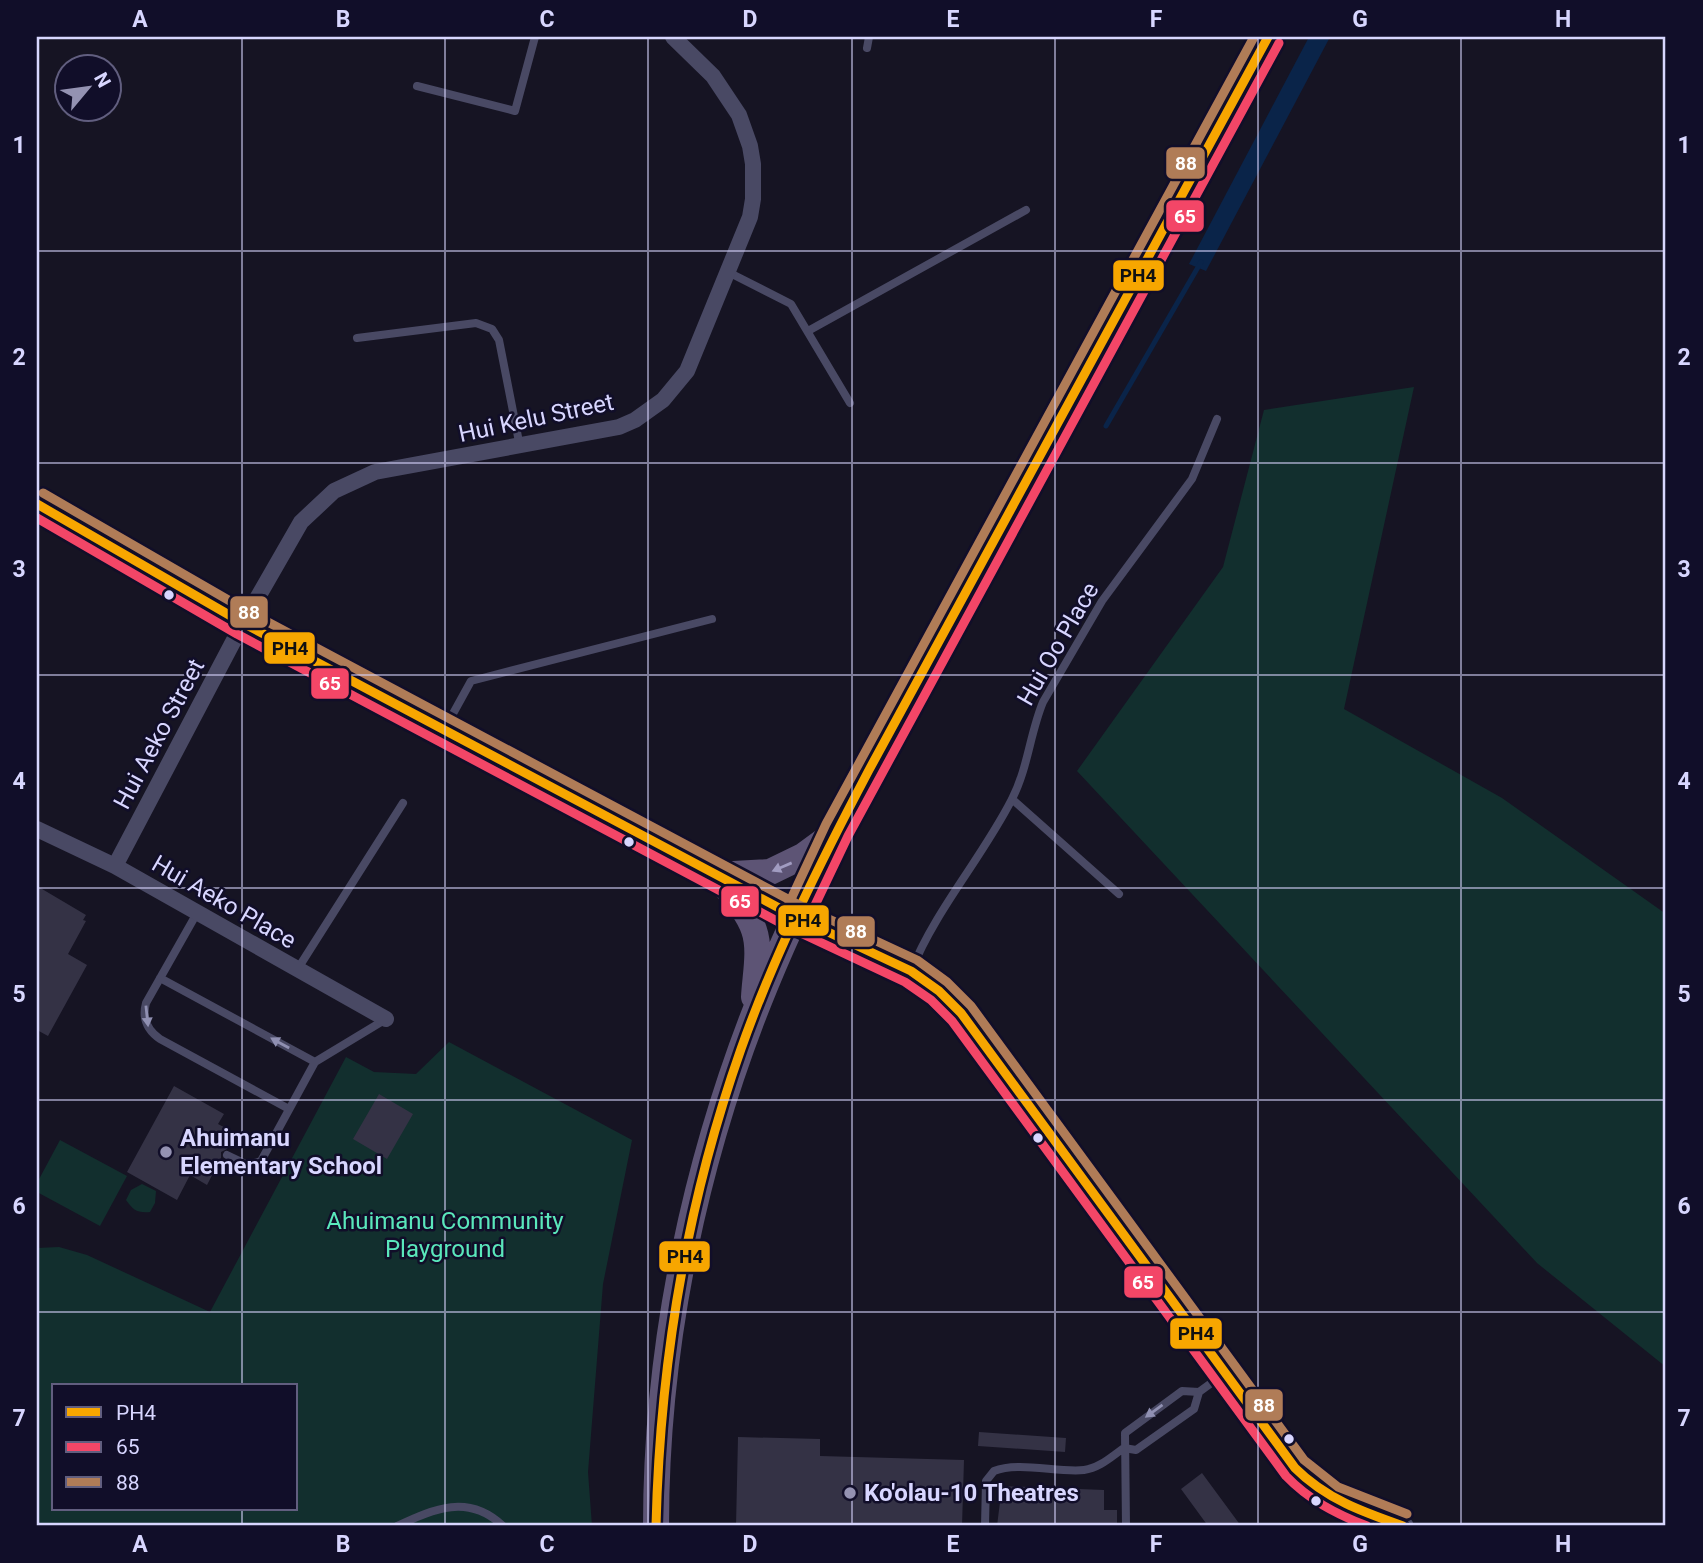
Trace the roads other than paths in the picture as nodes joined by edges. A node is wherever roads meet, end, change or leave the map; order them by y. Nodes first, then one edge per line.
1 (535, 37) edge
2 (673, 37) edge
3 (869, 37) edge
4 (1268, 37) edge
5 (867, 48) dead end
6 (417, 86) dead end
7 (1026, 210) dead end
8 (728, 272) junction
9 (808, 331) junction
10 (357, 338) dead end
11 (850, 403) dead end
12 (1217, 419) dead end
13 (520, 447) junction
14 (37, 504) edge
15 (712, 619) dead end
16 (243, 622) junction
17 (444, 730) junction
18 (1012, 799) junction
19 (403, 803) dead end
20 (37, 829) edge
21 (837, 830) junction
22 (115, 866) junction
23 (716, 875) junction
24 (1119, 894) dead end
25 (197, 913) junction
26 (796, 917) junction
27 (297, 970) junction
28 (912, 971) junction
29 (160, 978) junction
30 (386, 1019) joint
31 (752, 1020) junction
32 (315, 1062) junction
33 (289, 1109) junction
34 (227, 1155) dead end
35 (1225, 1373) junction
36 (1199, 1392) junction
37 (1124, 1448) junction
38 (397, 1526) edge
39 (503, 1526) edge
40 (656, 1526) edge
41 (985, 1526) edge
42 (1126, 1526) edge
43 (1403, 1526) edge

1 - 6 lane
2 - 8 street, Hui Kelu Street
3 - 5 lane
4 - 21 main road
7 - 9 lane
8 - 9 lane
8 - 13 street, Hui Kelu Street
9 - 11 lane
10 - 13 lane
12 - 18 lane, Hui Oo Place
13 - 16 street, Hui Kelu Street
14 - 16 street
15 - 17 lane
16 - 17 street
16 - 22 street, Hui Aeko Street
17 - 23 street
18 - 24 lane
18 - 28 lane, Hui Oo Place
19 - 27 lane
20 - 22 street, Hui Aeko Place
21 -> 23 main road
21 - 26 main road
22 - 25 street, Hui Aeko Place
23 - 26 street
23 - 31 main road
25 - 27 street, Hui Aeko Place
25 - 29 lane
26 - 28 street
26 - 31 main road
27 - 30 street, Hui Aeko Place
28 - 35 street
32 -> 29 lane
29 -> 33 lane
30 - 32 lane
31 - 40 main road
32 - 33 lane
33 - 34 lane
35 - 36 lane
35 - 43 street
36 - 37 lane
36 -> 37 lane
37 - 41 lane
37 - 42 lane
38 - 39 lane

